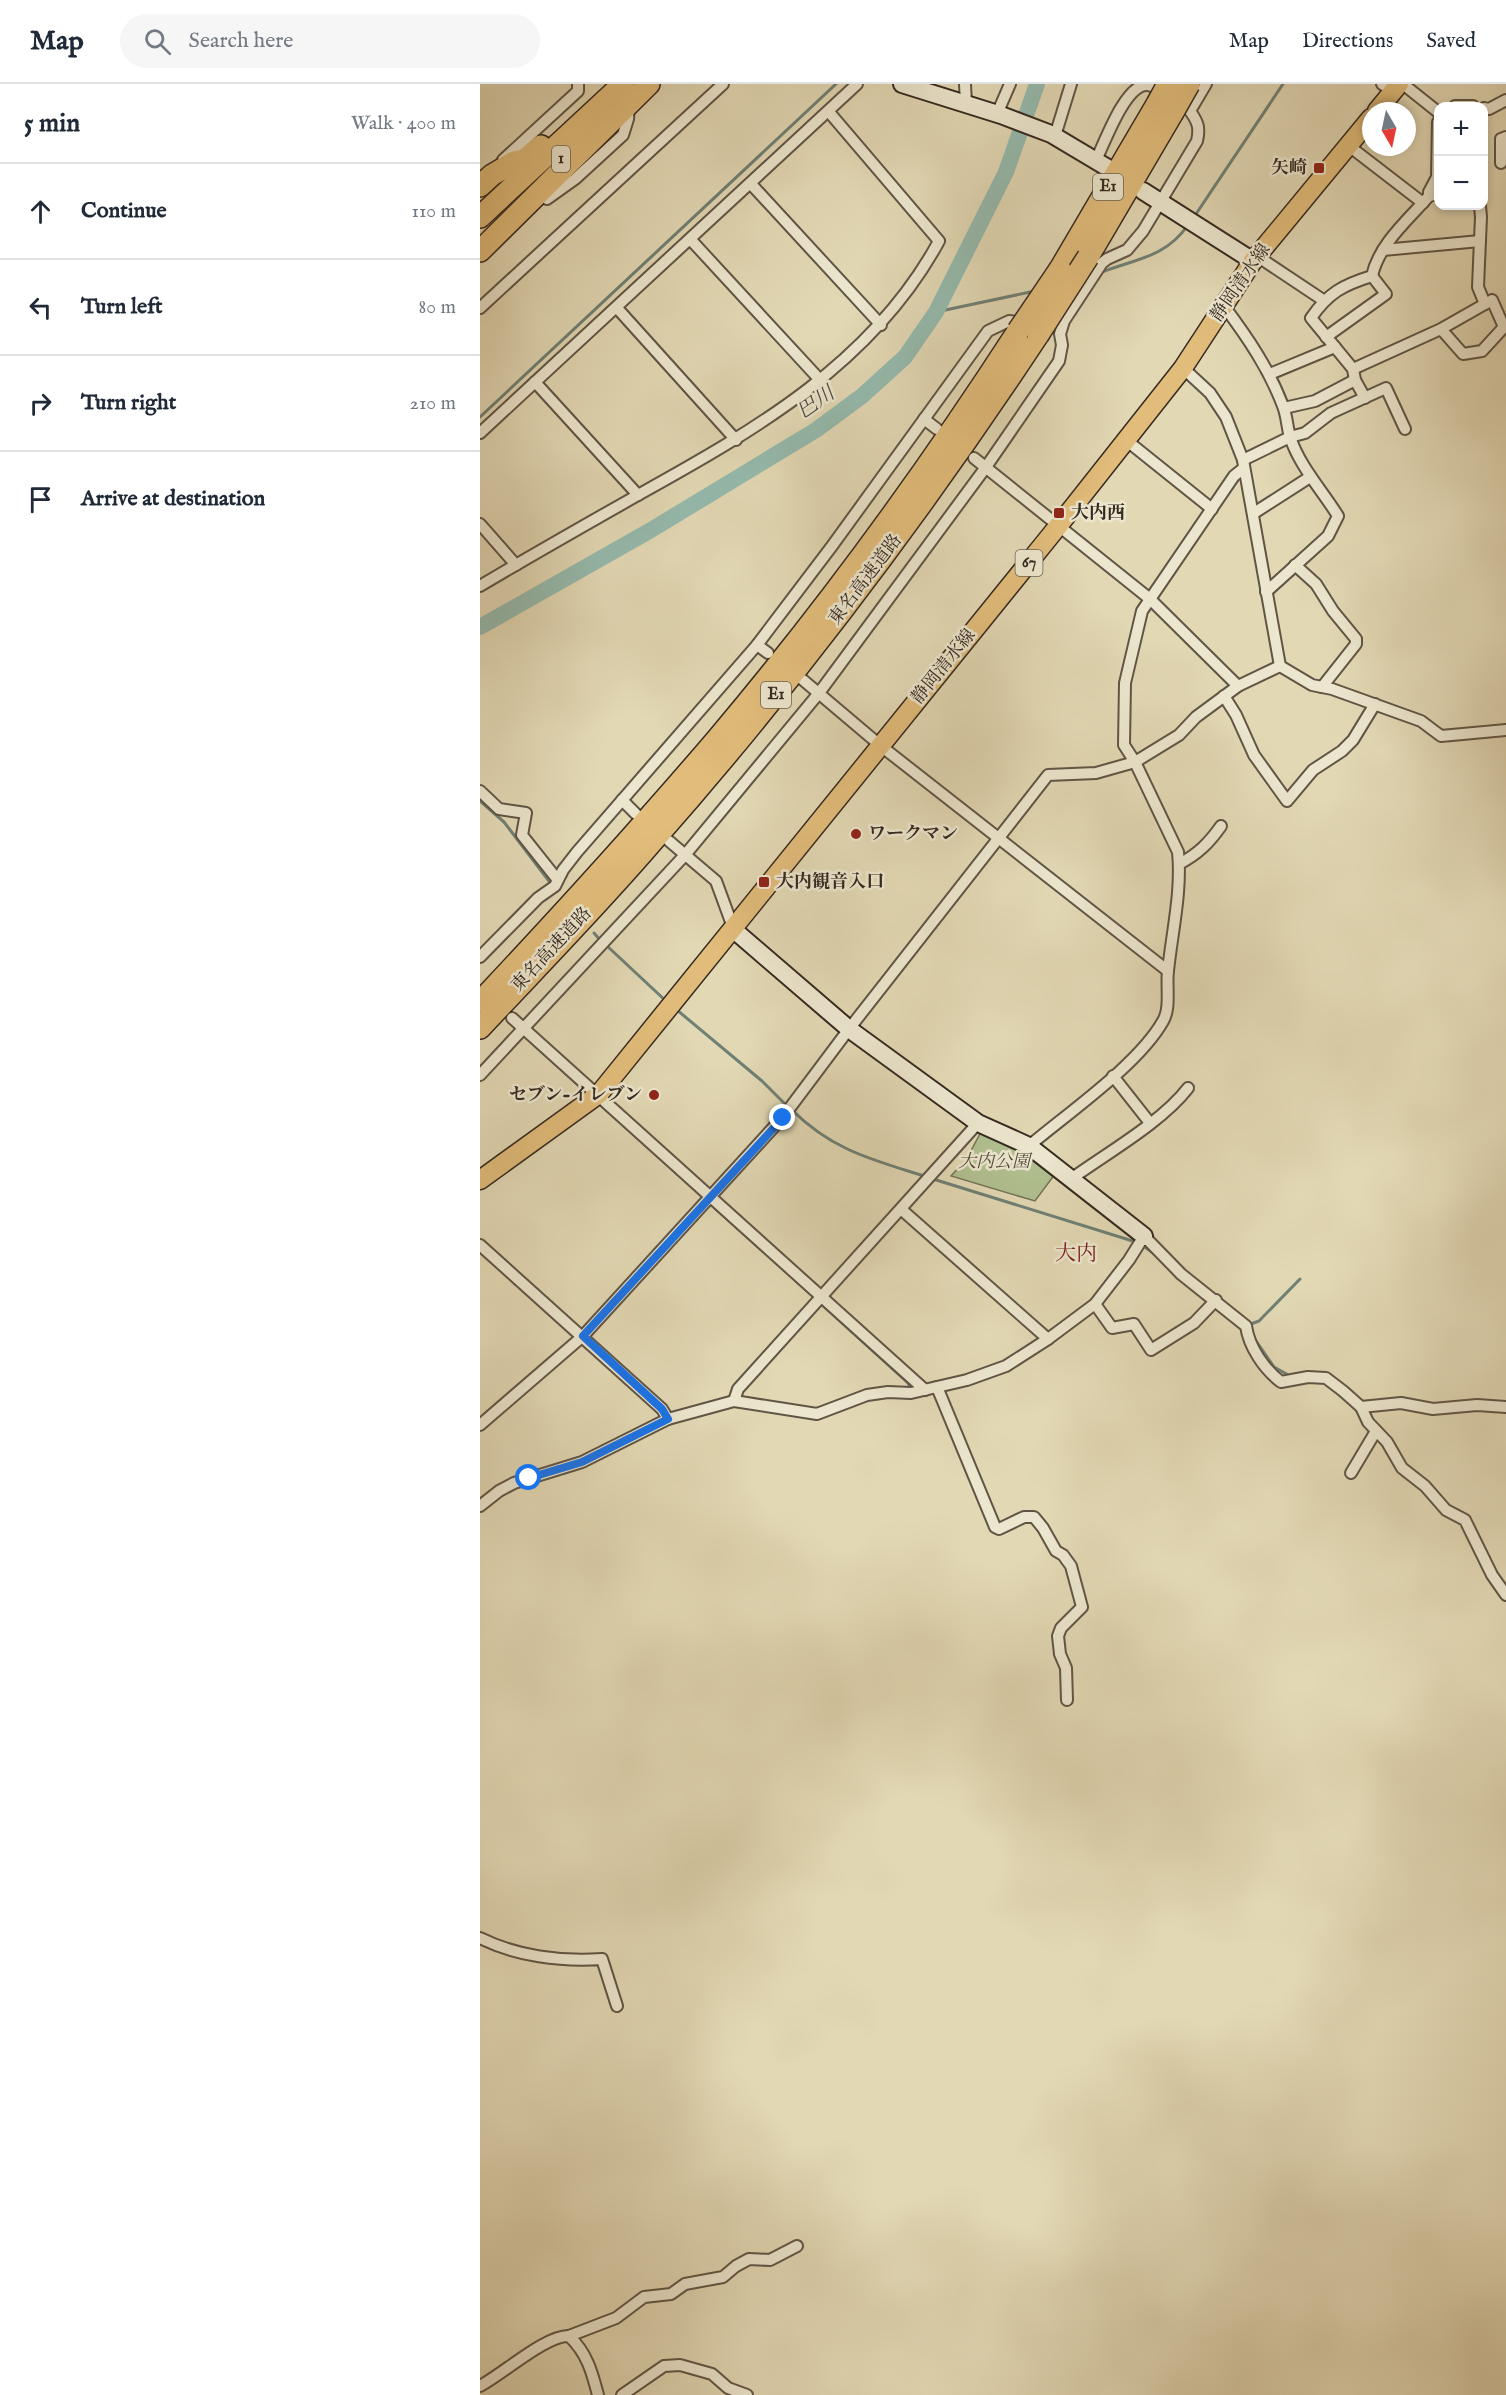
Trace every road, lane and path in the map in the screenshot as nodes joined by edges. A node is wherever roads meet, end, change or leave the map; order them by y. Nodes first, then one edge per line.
1 (609, 84) edge
2 (642, 84) edge
3 (649, 84) edge
4 (723, 84) edge
5 (857, 84) edge
6 (902, 84) edge
7 (965, 84) edge
8 (1010, 84) edge
9 (1071, 84) edge
10 (1168, 84) edge
11 (1189, 84) edge
12 (1206, 84) edge
13 (580, 85) edge
14 (1394, 86) edge
15 (626, 94) edge
16 (1506, 100) edge
17 (1383, 102) edge
18 (966, 104) junction
19 (1173, 110) junction
20 (1434, 110) edge
21 (1488, 110) edge
22 (828, 112) junction
23 (999, 114) junction
24 (1362, 129) edge
25 (1053, 135) junction
26 (1506, 137) edge
27 (595, 138) junction
28 (1349, 146) junction
29 (1437, 156) edge
30 (524, 160) junction
31 (1501, 163) dead end
32 (1102, 164) joint
33 (486, 181) edge
34 (751, 184) junction
35 (1143, 191) dead end
36 (1430, 198) edge
37 (480, 199) edge
38 (547, 199) junction
39 (1160, 201) junction
40 (1480, 210) edge
41 (480, 217) edge
42 (480, 234) edge
43 (691, 240) junction
44 (1480, 241) junction
45 (480, 250) edge
46 (1383, 250) junction
47 (1255, 258) junction
48 (1095, 260) junction
49 (480, 261) edge
50 (1372, 276) junction
51 (1323, 300) junction
52 (1485, 304) junction
53 (1224, 306) junction
54 (480, 308) edge
55 (616, 308) junction
56 (881, 325) junction
57 (1441, 328) junction
58 (1028, 333) junction
59 (1060, 334) junction
60 (1326, 337) junction
61 (1335, 347) junction
62 (1183, 368) junction
63 (1353, 369) junction
64 (1269, 374) junction
65 (1355, 380) junction
66 (821, 381) junction
67 (535, 382) junction
68 (1365, 398) junction
69 (1284, 408) junction
70 (924, 418) junction
71 (937, 429) dead end
72 (1405, 429) dead end
73 (480, 433) edge
74 (1290, 437) junction
75 (736, 440) junction
76 (1126, 440) junction
77 (974, 458) dead end
78 (1244, 464) junction
79 (986, 467) junction
80 (1310, 477) junction
81 (638, 495) junction
82 (1212, 509) junction
83 (1254, 513) junction
84 (480, 524) edge
85 (1059, 525) junction
86 (516, 565) junction
87 (1295, 565) junction
88 (480, 586) edge
89 (1266, 592) junction
90 (1150, 599) junction
91 (757, 645) junction
92 (768, 653) dead end
93 (1280, 666) junction
94 (803, 680) dead end
95 (1238, 686) junction
96 (1322, 687) junction
97 (819, 693) junction
98 (1224, 696) junction
99 (1375, 704) junction
100 (1506, 730) edge
101 (881, 746) junction
102 (1135, 762) junction
103 (480, 791) edge
104 (622, 800) junction
105 (636, 814) dead end
106 (1221, 826) dead end
107 (999, 837) junction
108 (669, 841) dead end
109 (685, 855) junction
110 (1179, 864) junction
111 (553, 886) junction
112 (734, 930) junction
113 (480, 957) edge
114 (1168, 971) junction
115 (480, 1002) edge
116 (512, 1018) dead end
117 (480, 1028) edge
118 (524, 1029) junction
119 (849, 1029) junction
120 (480, 1075) edge
121 (1113, 1076) junction
122 (1188, 1088) dead end
123 (599, 1094) junction
124 (978, 1123) junction
125 (1150, 1123) junction
126 (1029, 1146) junction
127 (1071, 1179) junction
128 (480, 1180) edge
129 (711, 1196) junction
130 (902, 1210) junction
131 (1144, 1236) junction
132 (480, 1245) edge
133 (823, 1297) junction
134 (1216, 1300) junction
135 (1095, 1304) junction
136 (583, 1336) junction
137 (1048, 1339) junction
138 (938, 1387) junction
139 (925, 1390) junction
140 (734, 1401) junction
141 (1360, 1407) junction
142 (1506, 1407) edge
143 (668, 1419) junction
144 (480, 1425) edge
145 (1376, 1431) junction
146 (1351, 1473) dead end
147 (480, 1506) edge
148 (1506, 1595) edge
149 (1067, 1700) dead end
150 (480, 1938) edge
151 (617, 2006) dead end
152 (797, 2246) dead end
153 (569, 2336) junction
154 (480, 2386) edge
155 (598, 2395) edge
156 (622, 2395) edge
157 (747, 2395) edge

1 - 30 highway, 1
2 - 42 highway, 1
3 - 15 highway
4 - 54 street
5 - 22 street
6 - 18 street
7 - 18 street
8 - 23 street
9 - 25 street
10 - 19 highway, 東名高速道路 / E1, bridge
11 - 19 highway, 東名高速道路 / E1, bridge
12 - 19 street
13 - 33 street
14 - 17 main road
14 - 20 street
15 - 27 highway
15 - 38 street
15 - 41 highway, 1
16 - 21 street
18 - 23 street
19 - 32 street
19 - 39 street
19 - 48 highway, 東名高速道路 / E1
19 - 58 highway, 東名高速道路 / E1, bridge
22 - 34 street
22 - 56 street
23 - 25 street
24 - 28 main road, 静岡清水線 / 67
25 - 32 street
26 - 31 street
27 - 38 highway
27 - 45 highway
28 - 36 street
28 - 47 main road, 静岡清水線 / 67
29 - 36 street
30 - 33 highway, 1
30 - 37 highway
34 - 43 street
34 - 56 street
35 - 39 street
36 - 46 street
38 - 49 highway
39 - 47 street
39 - 48 street
40 - 44 street
43 - 55 street
43 - 66 street
44 - 46 street
44 - 52 street
46 - 50 street
47 - 51 street
47 - 53 main road, 静岡清水線 / 67
48 - 58 highway, 東名高速道路 / E1, bridge
48 - 59 street
50 - 51 street
50 - 60 street
51 - 60 street
52 - 57 street
52 - 57 street
53 - 62 main road, 静岡清水線 / 67
53 - 64 street
55 - 67 street
55 - 75 street
56 - 66 street
57 - 63 street
58 - 115 highway, 東名高速道路 / E1
58 - 117 highway, 東名高速道路 / E1
59 - 70 street
59 - 79 street
60 - 61 street
61 - 63 street
61 - 64 street
62 - 76 main road, 静岡清水線 / 67
62 - 78 street
63 - 65 street
64 - 69 street
65 - 68 street
65 - 69 street
66 - 75 street
67 - 73 street
67 - 81 street
68 - 72 street
68 - 74 street
69 - 74 street
70 - 71 street
70 - 91 street
74 - 78 street
74 - 80 street
75 - 81 street
76 - 82 street
76 - 85 main road, 静岡清水線 / 67
77 - 79 street
78 - 82 street
78 - 83 street
79 - 85 street
79 - 97 street
80 - 83 street
80 - 87 street
81 - 86 street
82 - 90 street
83 - 89 street
84 - 86 street
85 - 90 street
85 - 101 main road, 静岡清水線 / 67
86 - 88 street
87 - 89 street
87 - 96 street
89 - 93 street
90 - 95 street
90 - 102 street
91 - 92 street
91 - 104 street
93 - 95 street
93 - 96 street
94 - 97 street
95 - 98 street
96 - 99 street
97 - 101 street
97 - 109 street
98 - 99 street
98 - 102 street
99 - 100 street
101 - 107 street
101 - 112 main road, 静岡清水線 / 67
102 - 107 street
102 - 110 street
103 - 111 street
104 - 105 street
104 - 111 street
106 - 110 street
107 - 114 street
107 - 119 street
108 - 109 street
109 - 112 street
109 - 118 street
110 - 114 street
111 - 113 street
112 - 119 street
112 - 123 main road, 静岡清水線 / 67
114 - 121 street
116 - 118 street
118 - 120 street
118 - 123 street
119 - 124 street
119 - 129 street
121 - 125 street
121 - 126 street
122 - 125 street
123 - 128 main road, 静岡清水線 / 67
123 - 129 street
124 - 126 street
124 - 130 street
125 - 127 street
126 - 127 street
127 - 131 street
129 - 133 street
129 - 136 street
130 - 133 street
130 - 137 street
131 - 134 street
131 - 135 street
132 - 136 street
133 - 139 street
133 - 140 street
134 - 135 street
134 - 141 street
135 - 137 street
136 - 143 street
136 - 144 street
137 - 138 street
138 - 139 street
138 - 149 street
139 - 140 street
140 - 143 street
141 - 142 street
141 - 145 street
143 - 147 street
145 - 146 street
145 - 148 street
150 - 151 street
152 - 153 street
153 - 154 street
153 - 155 street
156 - 157 street

